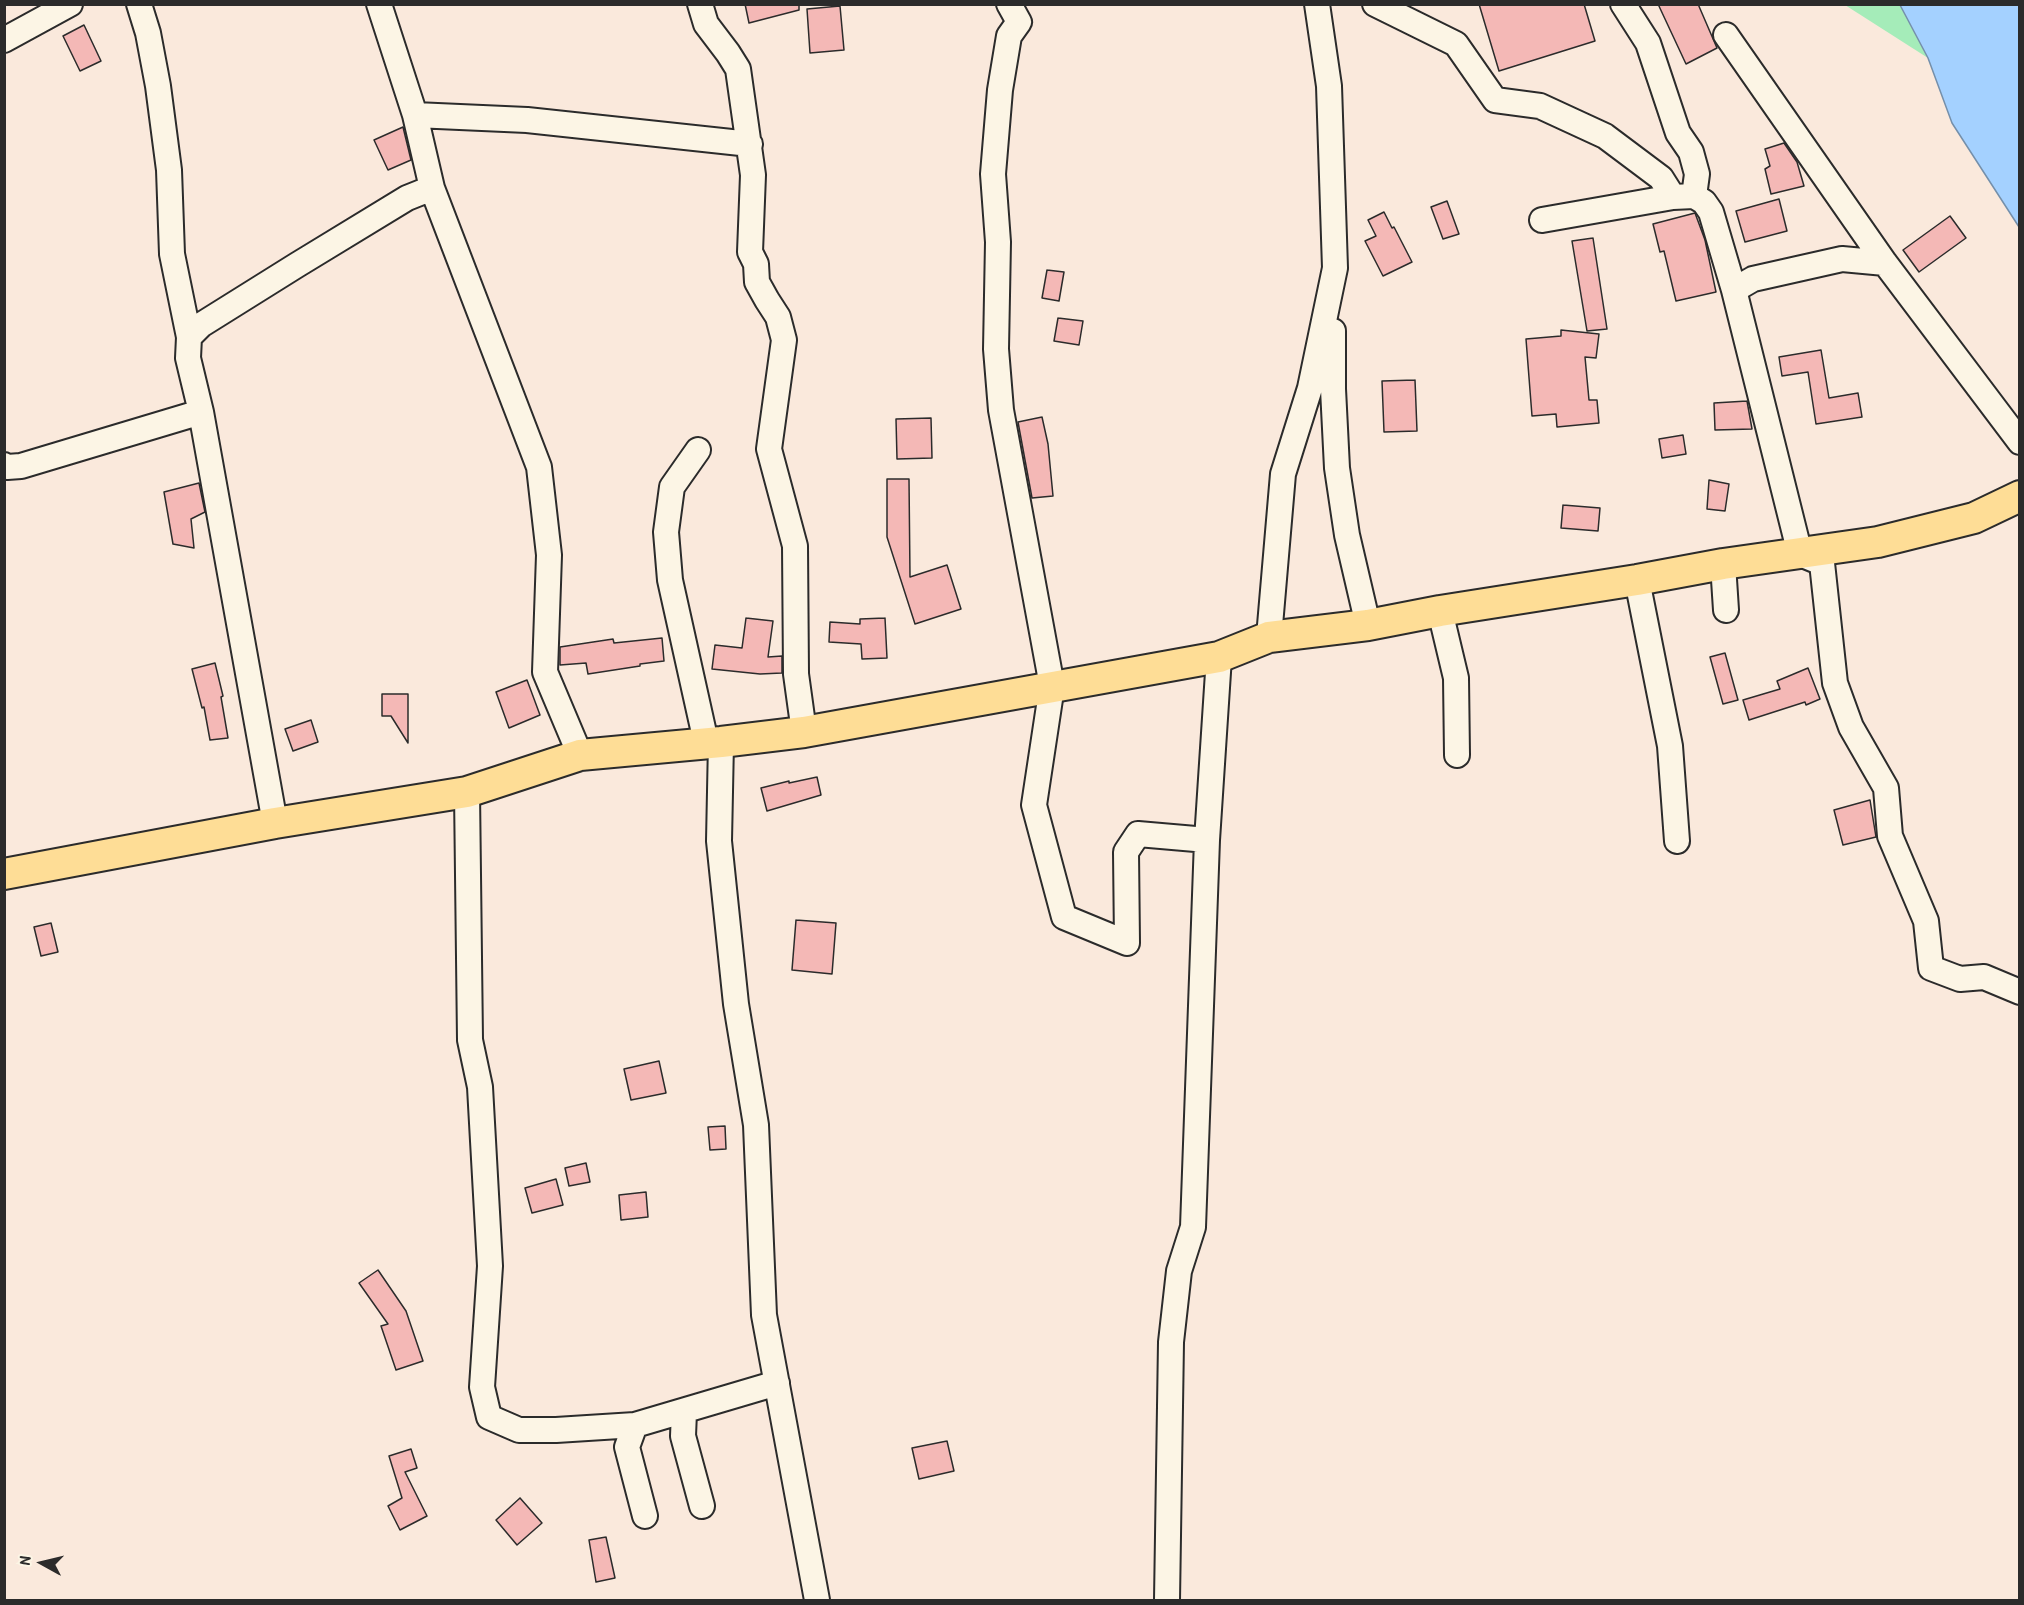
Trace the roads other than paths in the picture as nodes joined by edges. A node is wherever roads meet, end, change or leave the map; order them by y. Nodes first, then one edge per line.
1 (70, 4) edge
2 (139, 4) edge
3 (379, 4) edge
4 (700, 4) edge
5 (1009, 4) edge
6 (1317, 4) edge
7 (1375, 4) edge
8 (1623, 4) edge
9 (1638, 4) edge
10 (1726, 35) dead end
11 (5, 39) edge
12 (1647, 43) junction
13 (415, 115) junction
14 (750, 144) junction
15 (432, 188) junction
16 (1683, 197) junction
17 (1542, 220) dead end
18 (1885, 263) junction
19 (1335, 268) junction
20 (1734, 290) junction
21 (189, 337) junction
22 (201, 412) junction
23 (2019, 442) edge
24 (698, 450) dead end
25 (4, 465) edge
26 (2018, 500) edge
27 (1800, 554) junction
28 (1723, 564) junction
29 (1637, 580) junction
30 (1726, 610) dead end
31 (1440, 611) junction
32 (1368, 625) junction
33 (1269, 638) junction
34 (1219, 657) junction
35 (1052, 686) junction
36 (804, 732) junction
37 (714, 742) junction
38 (580, 754) junction
39 (1457, 755) dead end
40 (467, 792) junction
41 (275, 823) junction
42 (1207, 840) junction
43 (1677, 841) dead end
44 (4, 874) edge
45 (2019, 992) edge
46 (777, 1383) junction
47 (684, 1412) junction
48 (635, 1425) junction
49 (702, 1506) dead end
50 (645, 1516) dead end
51 (817, 1600) edge
52 (1167, 1600) edge

1 - 11 street
2 - 21 street
3 - 13 street
4 - 14 street
5 - 35 street
6 - 19 street
7 - 16 street
8 - 12 street
9 - 12 street
10 - 18 street
12 - 16 street
13 - 14 street
13 - 15 street
14 - 36 street
15 - 21 street
15 - 38 street
16 - 17 street
16 - 20 street
18 - 20 street
18 - 23 street
19 - 32 street
19 - 33 street
20 - 27 street
21 - 22 street
22 - 25 street
22 - 41 street
24 - 37 street
26 - 27 main road
27 - 28 main road
27 - 45 street
28 - 29 main road
28 - 30 street
29 - 31 main road
29 - 43 street
31 - 32 main road
31 - 39 street
32 - 33 main road
33 - 34 main road
34 - 35 main road
34 - 42 street
35 - 36 main road
35 - 42 street
36 - 37 main road
37 - 38 main road
37 - 46 street
38 - 40 main road
40 - 41 main road
40 - 48 street
41 - 44 main road
42 - 52 street
46 - 47 street
46 - 51 street
47 - 48 street
47 - 49 street
48 - 50 street

